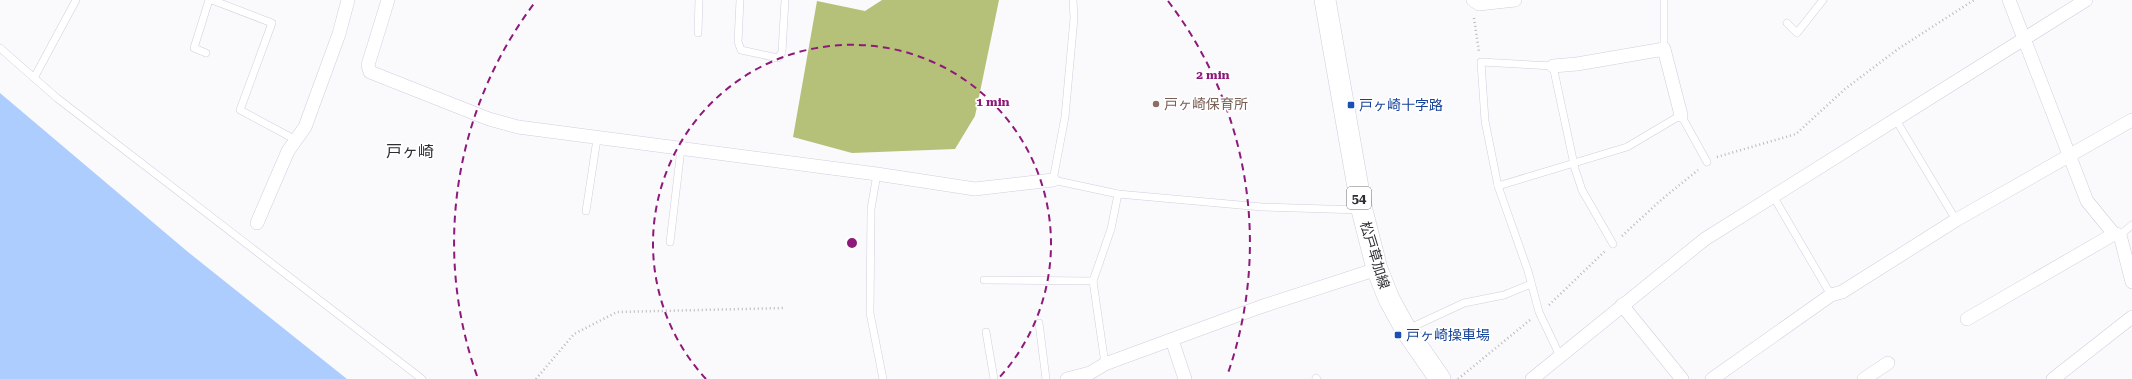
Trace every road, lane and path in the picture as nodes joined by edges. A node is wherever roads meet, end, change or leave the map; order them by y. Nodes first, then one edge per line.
1 (76, 0) edge
2 (211, 0) edge
3 (348, 0) edge
4 (388, 0) edge
5 (699, 0) edge
6 (740, 0) edge
7 (785, 0) edge
8 (1072, 0) edge
9 (1328, 0) edge
10 (1473, 0) edge
11 (1515, 0) edge
12 (1664, 0) edge
13 (1823, 0) edge
14 (1974, 0) edge
15 (2009, 0) edge
16 (2086, 0) edge
17 (1473, 15) dead end
18 (1787, 23) dead end
19 (698, 33) dead end
20 (2024, 39) junction
21 (0, 48) edge
22 (1664, 49) junction
23 (206, 53) dead end
24 (1482, 62) junction
25 (1553, 66) junction
26 (34, 78) junction
27 (1681, 115) junction
28 (1896, 120) junction
29 (2132, 120) edge
30 (597, 139) junction
31 (296, 140) junction
32 (681, 149) junction
33 (2068, 156) junction
34 (1708, 162) junction
35 (1573, 164) junction
36 (877, 174) junction
37 (1053, 180) junction
38 (1498, 186) junction
39 (1118, 194) junction
40 (1773, 196) junction
41 (1362, 210) junction
42 (586, 211) dead end
43 (1956, 220) junction
44 (257, 223) dead end
45 (2132, 225) edge
46 (2117, 235) junction
47 (670, 242) dead end
48 (1613, 244) junction
49 (1377, 269) junction
50 (984, 280) dead end
51 (1094, 281) junction
52 (2132, 282) edge
53 (1532, 284) junction
54 (1831, 295) junction
55 (1622, 305) junction
56 (784, 308) dead end
57 (1540, 312) junction
58 (2132, 318) edge
59 (1967, 319) dead end
60 (1039, 323) dead end
61 (1406, 330) junction
62 (986, 332) dead end
63 (1172, 340) junction
64 (1560, 356) junction
65 (1888, 363) dead end
66 (1105, 364) junction
67 (422, 379) edge
68 (536, 379) edge
69 (883, 379) edge
70 (994, 379) edge
71 (1046, 379) edge
72 (1067, 379) edge
73 (1185, 379) edge
74 (1440, 379) edge
75 (1458, 379) edge
76 (1532, 379) edge
77 (1682, 379) edge
78 (1712, 379) edge
79 (1864, 379) edge
80 (2053, 379) edge

1 - 26 lane
2 - 23 lane
2 - 31 lane
3 - 31 street
4 - 30 street
5 - 19 lane
6 - 7 lane
8 - 37 lane
9 - 41 main road, 松戸草加線 / 54
10 - 11 street
12 - 22 lane
13 - 18 lane
14 - 34 path
15 - 20 street
16 - 20 street
17 - 24 path
20 - 28 street
20 - 33 street
21 - 26 lane
22 - 25 street
22 - 27 street
24 - 25 lane
24 - 38 lane
25 - 35 lane
26 - 67 lane
27 - 34 lane
27 - 35 lane
28 - 40 street
28 - 43 lane
29 - 33 street
30 - 32 street
30 - 42 lane
31 - 44 street
32 - 36 street
32 - 47 lane
33 - 43 street
33 - 46 street
34 - 48 path
35 - 38 lane
35 - 48 lane
36 - 37 street
36 - 69 lane
37 - 39 lane
38 - 53 lane
39 - 41 lane
39 - 51 lane
40 - 54 lane
40 - 55 street
41 - 49 main road, 松戸草加線 / 54
43 - 54 street
45 - 46 lane
46 - 52 street
46 - 59 street
48 - 57 path
49 - 61 main road, 松戸草加線 / 54
49 - 63 street
50 - 51 lane
51 - 66 lane
53 - 57 lane
53 - 61 lane
54 - 78 street
55 - 64 street
55 - 77 street
56 - 68 path
57 - 64 lane
57 - 75 path
58 - 80 street
60 - 71 lane
61 - 74 main road, 松戸草加線 / 54
62 - 70 lane
63 - 66 street
63 - 73 street
64 - 76 street
65 - 79 street
66 - 72 street

